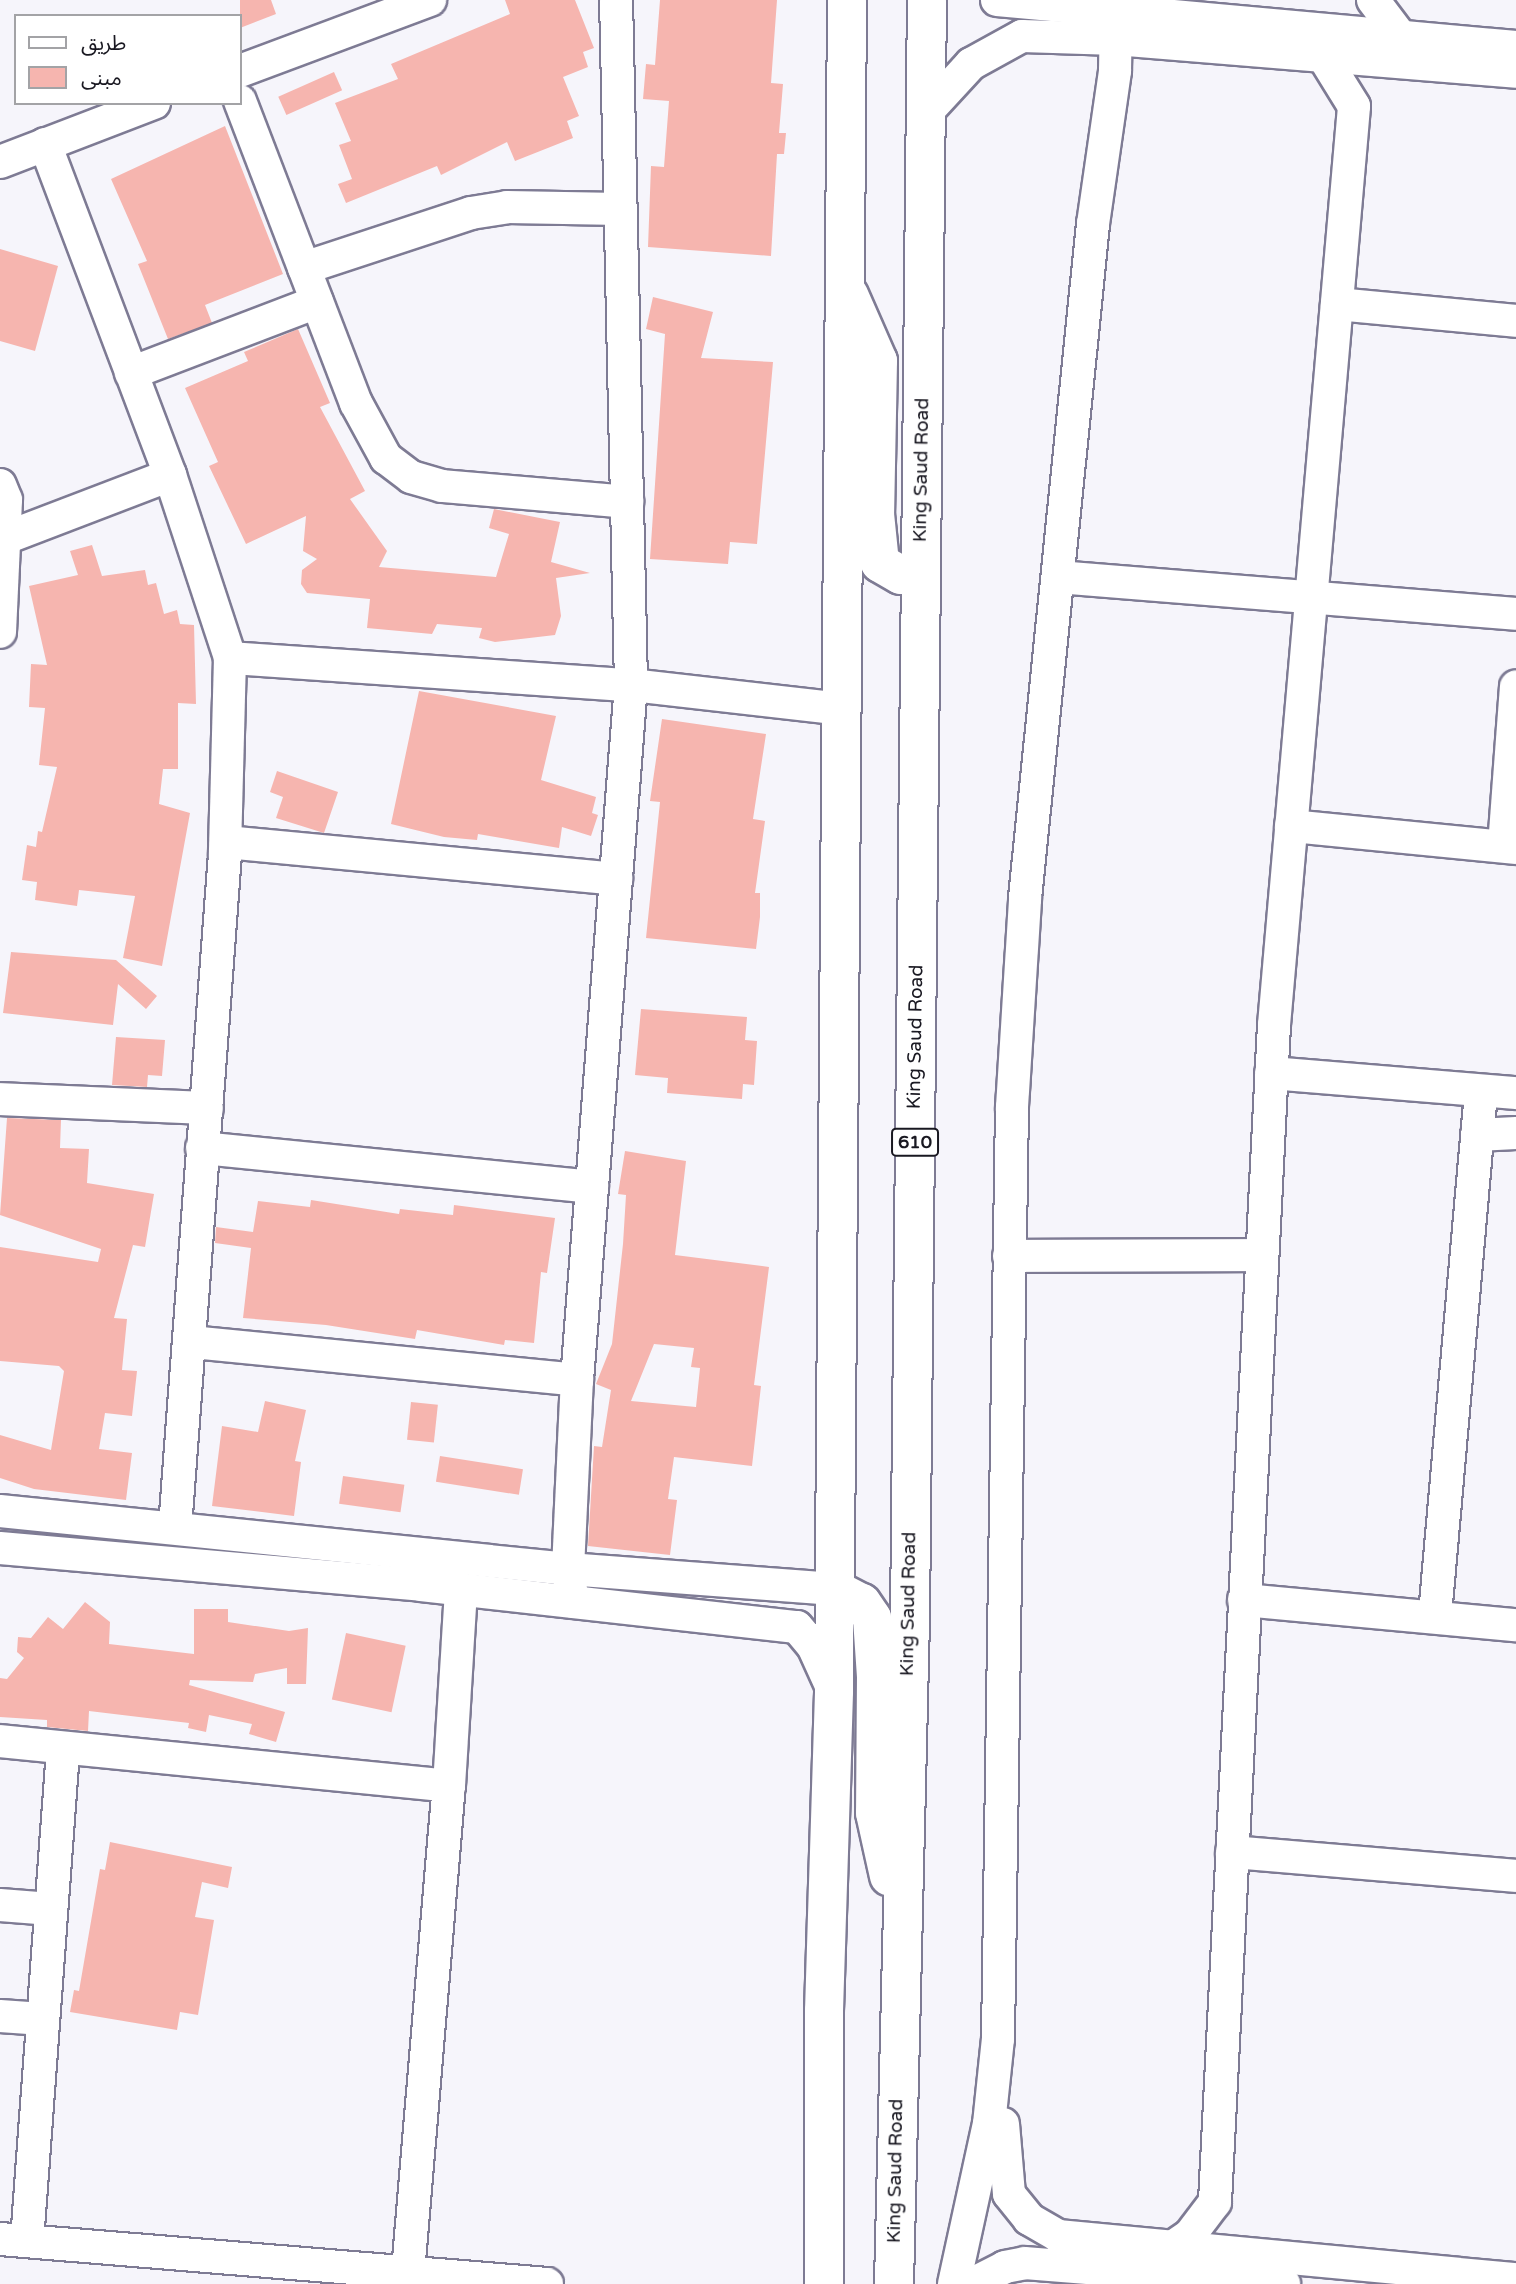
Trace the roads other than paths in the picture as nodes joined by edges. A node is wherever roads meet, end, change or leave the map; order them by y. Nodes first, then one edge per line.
1 (430, 0) edge
2 (617, 0) edge
3 (847, 0) edge
4 (927, 0) edge
5 (1161, 0) edge
6 (1354, 0) edge
7 (1373, 0) edge
8 (1015, 1) edge
9 (1114, 17) edge
10 (1184, 31) junction
11 (1022, 36) junction
12 (1322, 43) junction
13 (1516, 47) edge
14 (1398, 49) junction
15 (242, 70) edge
16 (1516, 72) edge
17 (1111, 97) junction
18 (149, 105) edge
19 (242, 105) edge
20 (1354, 106) junction
21 (926, 113) junction
22 (45, 144) junction
23 (0, 162) edge
24 (621, 209) junction
25 (304, 268) junction
26 (845, 287) junction
27 (317, 302) junction
28 (1337, 304) junction
29 (1516, 321) edge
30 (131, 373) junction
31 (170, 475) junction
32 (0, 485) edge
33 (627, 502) junction
34 (2, 539) edge
35 (921, 568) junction
36 (1058, 577) junction
37 (1311, 598) junction
38 (1516, 614) edge
39 (0, 632) edge
40 (230, 658) junction
41 (631, 685) junction
42 (1516, 686) edge
43 (841, 709) junction
44 (1291, 826) junction
45 (226, 842) junction
46 (1510, 847) edge
47 (616, 879) junction
48 (1271, 1073) junction
49 (1481, 1092) junction
50 (1516, 1093) edge
51 (0, 1099) edge
52 (207, 1108) junction
53 (1516, 1133) edge
54 (1477, 1135) junction
55 (202, 1148) junction
56 (592, 1187) junction
57 (1261, 1255) junction
58 (1009, 1256) junction
59 (191, 1342) junction
60 (578, 1380) junction
61 (0, 1511) edge
62 (175, 1528) junction
63 (0, 1548) edge
64 (568, 1569) junction
65 (834, 1588) junction
66 (461, 1589) junction
67 (1244, 1601) junction
68 (573, 1602) junction
69 (1435, 1615) junction
70 (1516, 1625) edge
71 (834, 1691) junction
72 (0, 1741) edge
73 (63, 1748) junction
74 (449, 1786) junction
75 (1232, 1852) junction
76 (1516, 1875) edge
77 (0, 1905) edge
78 (51, 1909) junction
79 (899, 1997) junction
80 (0, 2016) edge
81 (43, 2019) junction
82 (998, 2039) junction
83 (1214, 2202) junction
84 (14, 2240) edge
85 (1171, 2248) junction
86 (1254, 2255) junction
87 (408, 2272) junction
88 (1516, 2279) edge
89 (547, 2284) edge
90 (824, 2284) edge
91 (894, 2284) edge
92 (954, 2284) edge
93 (972, 2284) edge
94 (1284, 2284) edge

1 - 15 street
2 - 24 street
3 - 26 main road
4 - 21 main road, King Saud Road / 610
5 - 10 street
6 - 12 street
7 - 14 street
8 - 9 street
8 - 11 street
9 - 10 street
9 - 11 street
9 - 17 street
10 - 12 street
10 - 17 street
11 - 21 street
12 - 14 street
12 - 20 street
13 - 14 street
14 - 16 street
14 - 20 street
17 - 36 street
18 - 22 street
19 - 25 street
20 - 28 street
21 - 35 main road, King Saud Road / 610
22 - 23 street
22 - 30 street
24 - 25 street
24 - 33 street
25 - 27 street
26 - 35 main road
26 - 43 main road
27 - 30 street
27 - 33 street
28 - 29 street
28 - 37 street
30 - 31 street
31 - 34 street
31 - 40 street
32 - 34 street
33 - 41 street
34 - 39 street
35 - 79 main road, King Saud Road / 610
36 - 37 street
36 - 58 street
37 - 38 street
37 - 44 street
40 - 41 street
40 - 45 street
41 - 43 street
41 - 47 street
42 - 46 street
43 - 65 main road
44 - 46 street
44 - 48 street
45 - 47 street
45 - 52 street
47 - 56 street
48 - 49 street
48 - 57 street
49 - 50 street
49 - 54 street
51 - 52 street
52 - 55 street
53 - 54 street
54 - 69 street
55 - 56 street
55 - 59 street
56 - 60 street
57 - 58 street
57 - 67 street
58 - 82 street
59 - 60 street
59 - 62 street
60 - 64 street
61 - 62 street
62 - 64 street
63 - 66 street
64 - 65 street
64 - 68 street
65 - 71 main road
65 - 79 main road
66 - 68 street
66 - 74 street
67 - 69 street
67 - 75 street
68 - 71 street
69 - 70 street
71 - 90 main road
72 - 73 street
73 - 74 street
73 - 78 street
74 - 87 street
75 - 76 street
75 - 83 street
77 - 78 street
78 - 81 street
79 - 91 main road, King Saud Road / 610
80 - 81 street
81 - 84 street
82 - 85 street
82 - 92 street
83 - 85 street
83 - 86 street
84 - 87 street
85 - 86 street
86 - 88 street
87 - 89 street
93 - 94 street

